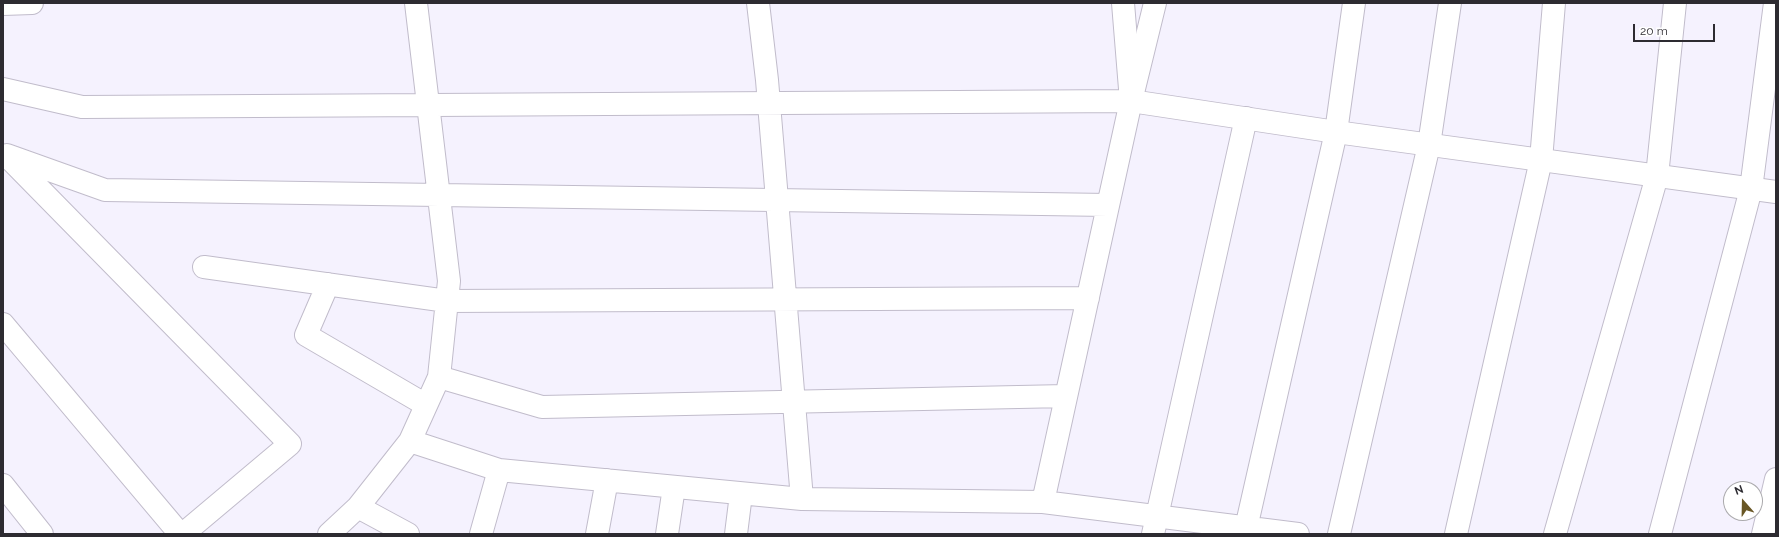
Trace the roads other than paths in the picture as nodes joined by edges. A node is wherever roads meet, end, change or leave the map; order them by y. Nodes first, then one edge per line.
1 (32, 3) edge
2 (416, 3) edge
3 (758, 3) edge
4 (1123, 3) edge
5 (1154, 3) edge
6 (1354, 3) edge
7 (1450, 3) edge
8 (1554, 3) edge
9 (1675, 3) edge
10 (1775, 3) edge
11 (3, 4) edge
12 (3, 89) edge
13 (1131, 101) junction
14 (769, 103) junction
15 (429, 105) junction
16 (1246, 118) junction
17 (1336, 132) junction
18 (1429, 145) junction
19 (5, 157) edge
20 (1541, 160) junction
21 (1657, 176) junction
22 (1751, 189) junction
23 (1776, 192) edge
24 (439, 195) junction
25 (777, 200) junction
26 (1108, 205) junction
27 (204, 267) dead end
28 (328, 284) junction
29 (1088, 298) junction
30 (785, 299) junction
31 (447, 301) junction
32 (3, 324) edge
33 (439, 376) junction
34 (1066, 396) junction
35 (794, 402) junction
36 (426, 406) junction
37 (410, 441) junction
38 (499, 470) junction
39 (1776, 479) edge
40 (607, 480) junction
41 (3, 485) edge
42 (674, 487) junction
43 (741, 494) junction
44 (802, 499) junction
45 (1043, 502) junction
46 (358, 507) junction
47 (1155, 525) edge
48 (1246, 528) junction
49 (1212, 529) edge
50 (36, 532) edge
51 (331, 533) edge
52 (181, 534) edge
53 (408, 534) edge
54 (481, 534) edge
55 (597, 534) edge
56 (667, 534) edge
57 (736, 534) edge
58 (1298, 534) edge
59 (1339, 534) edge
60 (1456, 534) edge
61 (1555, 534) edge
62 (1660, 534) edge
63 (1763, 534) edge

1 - 11 street
2 - 15 street
3 - 14 street
4 - 13 street
5 - 13 street
6 - 17 street
7 - 18 street
8 - 20 street
9 - 21 street
10 - 22 street
12 - 15 street
13 - 14 street
13 - 16 street
13 - 26 street
14 - 15 street
14 - 25 street
15 - 24 street
16 - 17 street
16 - 47 street
17 - 18 street
17 - 48 street
18 - 20 street
18 - 59 street
19 - 24 street
19 - 52 street
20 - 21 street
20 - 60 street
21 - 22 street
21 - 61 street
22 - 23 street
22 - 62 street
24 - 25 street
24 - 31 street
25 - 26 street
25 - 30 street
26 - 29 street
27 - 28 street
28 - 31 street
28 - 36 street
29 - 30 street
29 - 34 street
30 - 31 street
30 - 35 street
31 - 33 street
32 - 52 street
33 - 35 street
33 - 36 street
34 - 35 street
34 - 45 street
35 - 44 street
36 - 37 street
37 - 38 street
37 - 46 street
38 - 40 street
38 - 54 street
39 - 63 street
40 - 42 street
40 - 55 street
41 - 50 street
42 - 43 street
42 - 56 street
43 - 44 street
43 - 57 street
44 - 45 street
45 - 47 street
46 - 51 street
46 - 53 street
47 - 49 street
48 - 49 street
48 - 58 street

